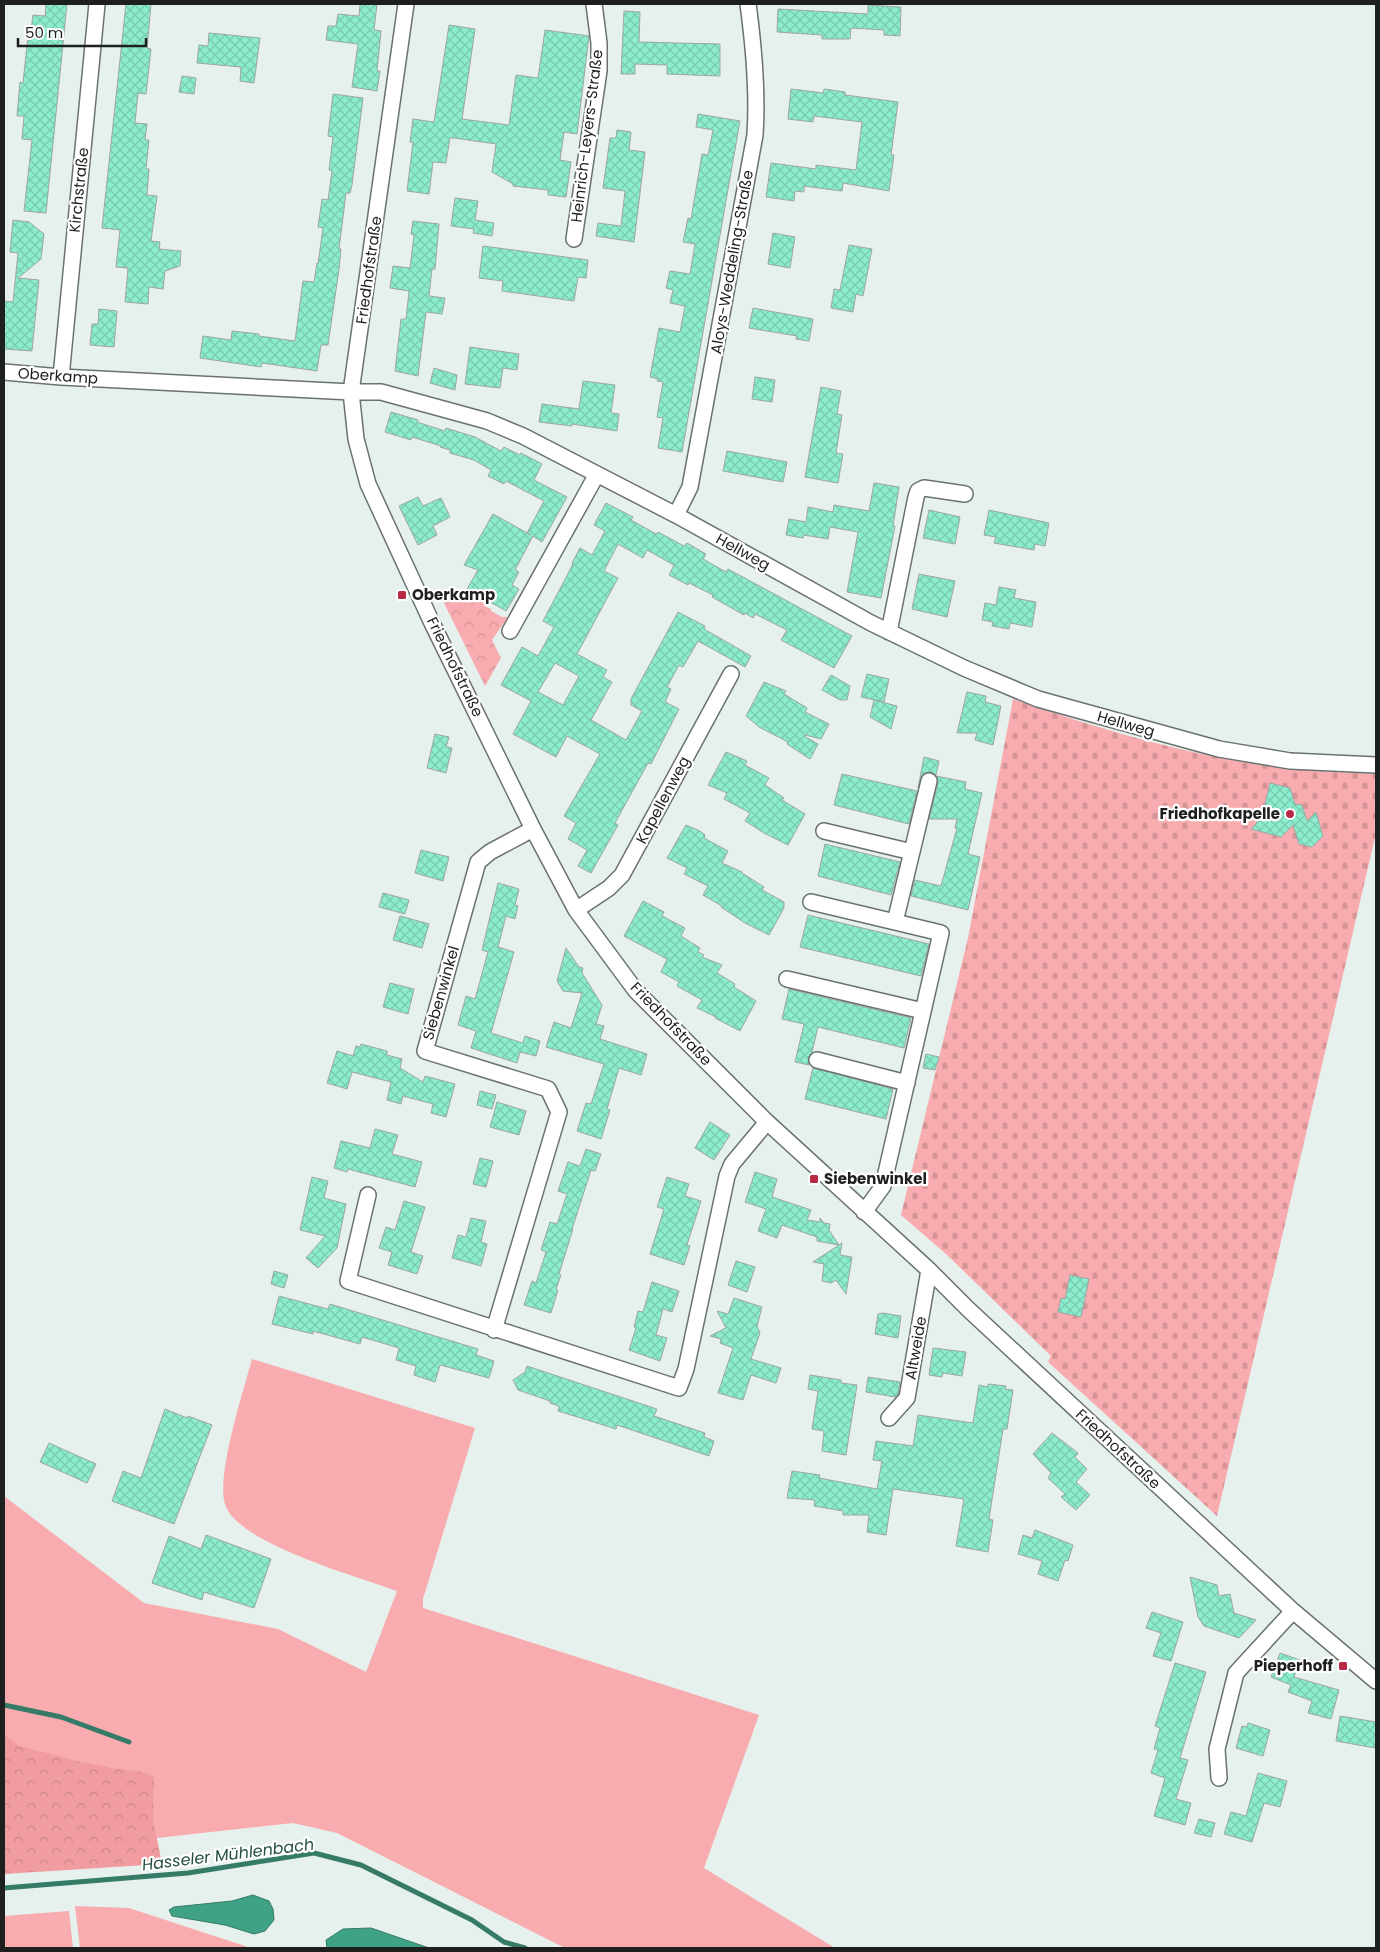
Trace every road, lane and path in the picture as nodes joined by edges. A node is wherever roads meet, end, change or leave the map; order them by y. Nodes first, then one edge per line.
1 (97, 4) edge
2 (406, 4) edge
3 (594, 4) edge
4 (748, 4) edge
5 (574, 239) dead end
6 (4, 372) edge
7 (61, 377) junction
8 (351, 392) junction
9 (597, 474) junction
10 (965, 494) dead end
11 (676, 515) junction
12 (510, 631) dead end
13 (889, 632) junction
14 (731, 674) dead end
15 (1376, 765) edge
16 (929, 781) dead end
17 (533, 829) junction
18 (824, 831) dead end
19 (912, 852) junction
20 (811, 902) dead end
21 (576, 910) junction
22 (895, 922) junction
23 (787, 979) dead end
24 (923, 1011) junction
25 (817, 1060) dead end
26 (907, 1083) junction
27 (767, 1122) junction
28 (368, 1195) dead end
29 (864, 1212) junction
30 (929, 1270) junction
31 (494, 1330) junction
32 (889, 1418) dead end
33 (1293, 1611) junction
34 (1376, 1680) edge
35 (1219, 1778) dead end

1 - 7 street, Kirchstraße
2 - 8 street, Friedhofstraße
3 - 5 street, Heinrich-Leyers-Straße
4 - 11 street, Aloys-Weddeling-Straße
6 - 7 street, Oberkamp
7 - 8 street, Oberkamp
8 - 9 street, Hellweg
8 - 17 street, Friedhofstraße
9 - 11 street, Hellweg
9 - 12 street
10 - 13 street
11 - 13 street, Hellweg
13 - 15 street, Hellweg
14 - 21 street, Kapellenweg
16 - 19 street
17 - 21 street, Friedhofstraße
17 - 31 street, Siebenwinkel
18 - 19 street
19 - 22 street
20 - 22 street
21 - 27 street, Friedhofstraße
22 - 24 street
23 - 24 street
24 - 26 street
25 - 26 street
26 - 29 street
27 - 29 street, Friedhofstraße
27 - 31 street
28 - 31 street
29 - 30 street, Friedhofstraße
30 - 32 street, Altweide
30 - 33 street, Friedhofstraße
33 - 34 street, Friedhofstraße
33 - 35 street

